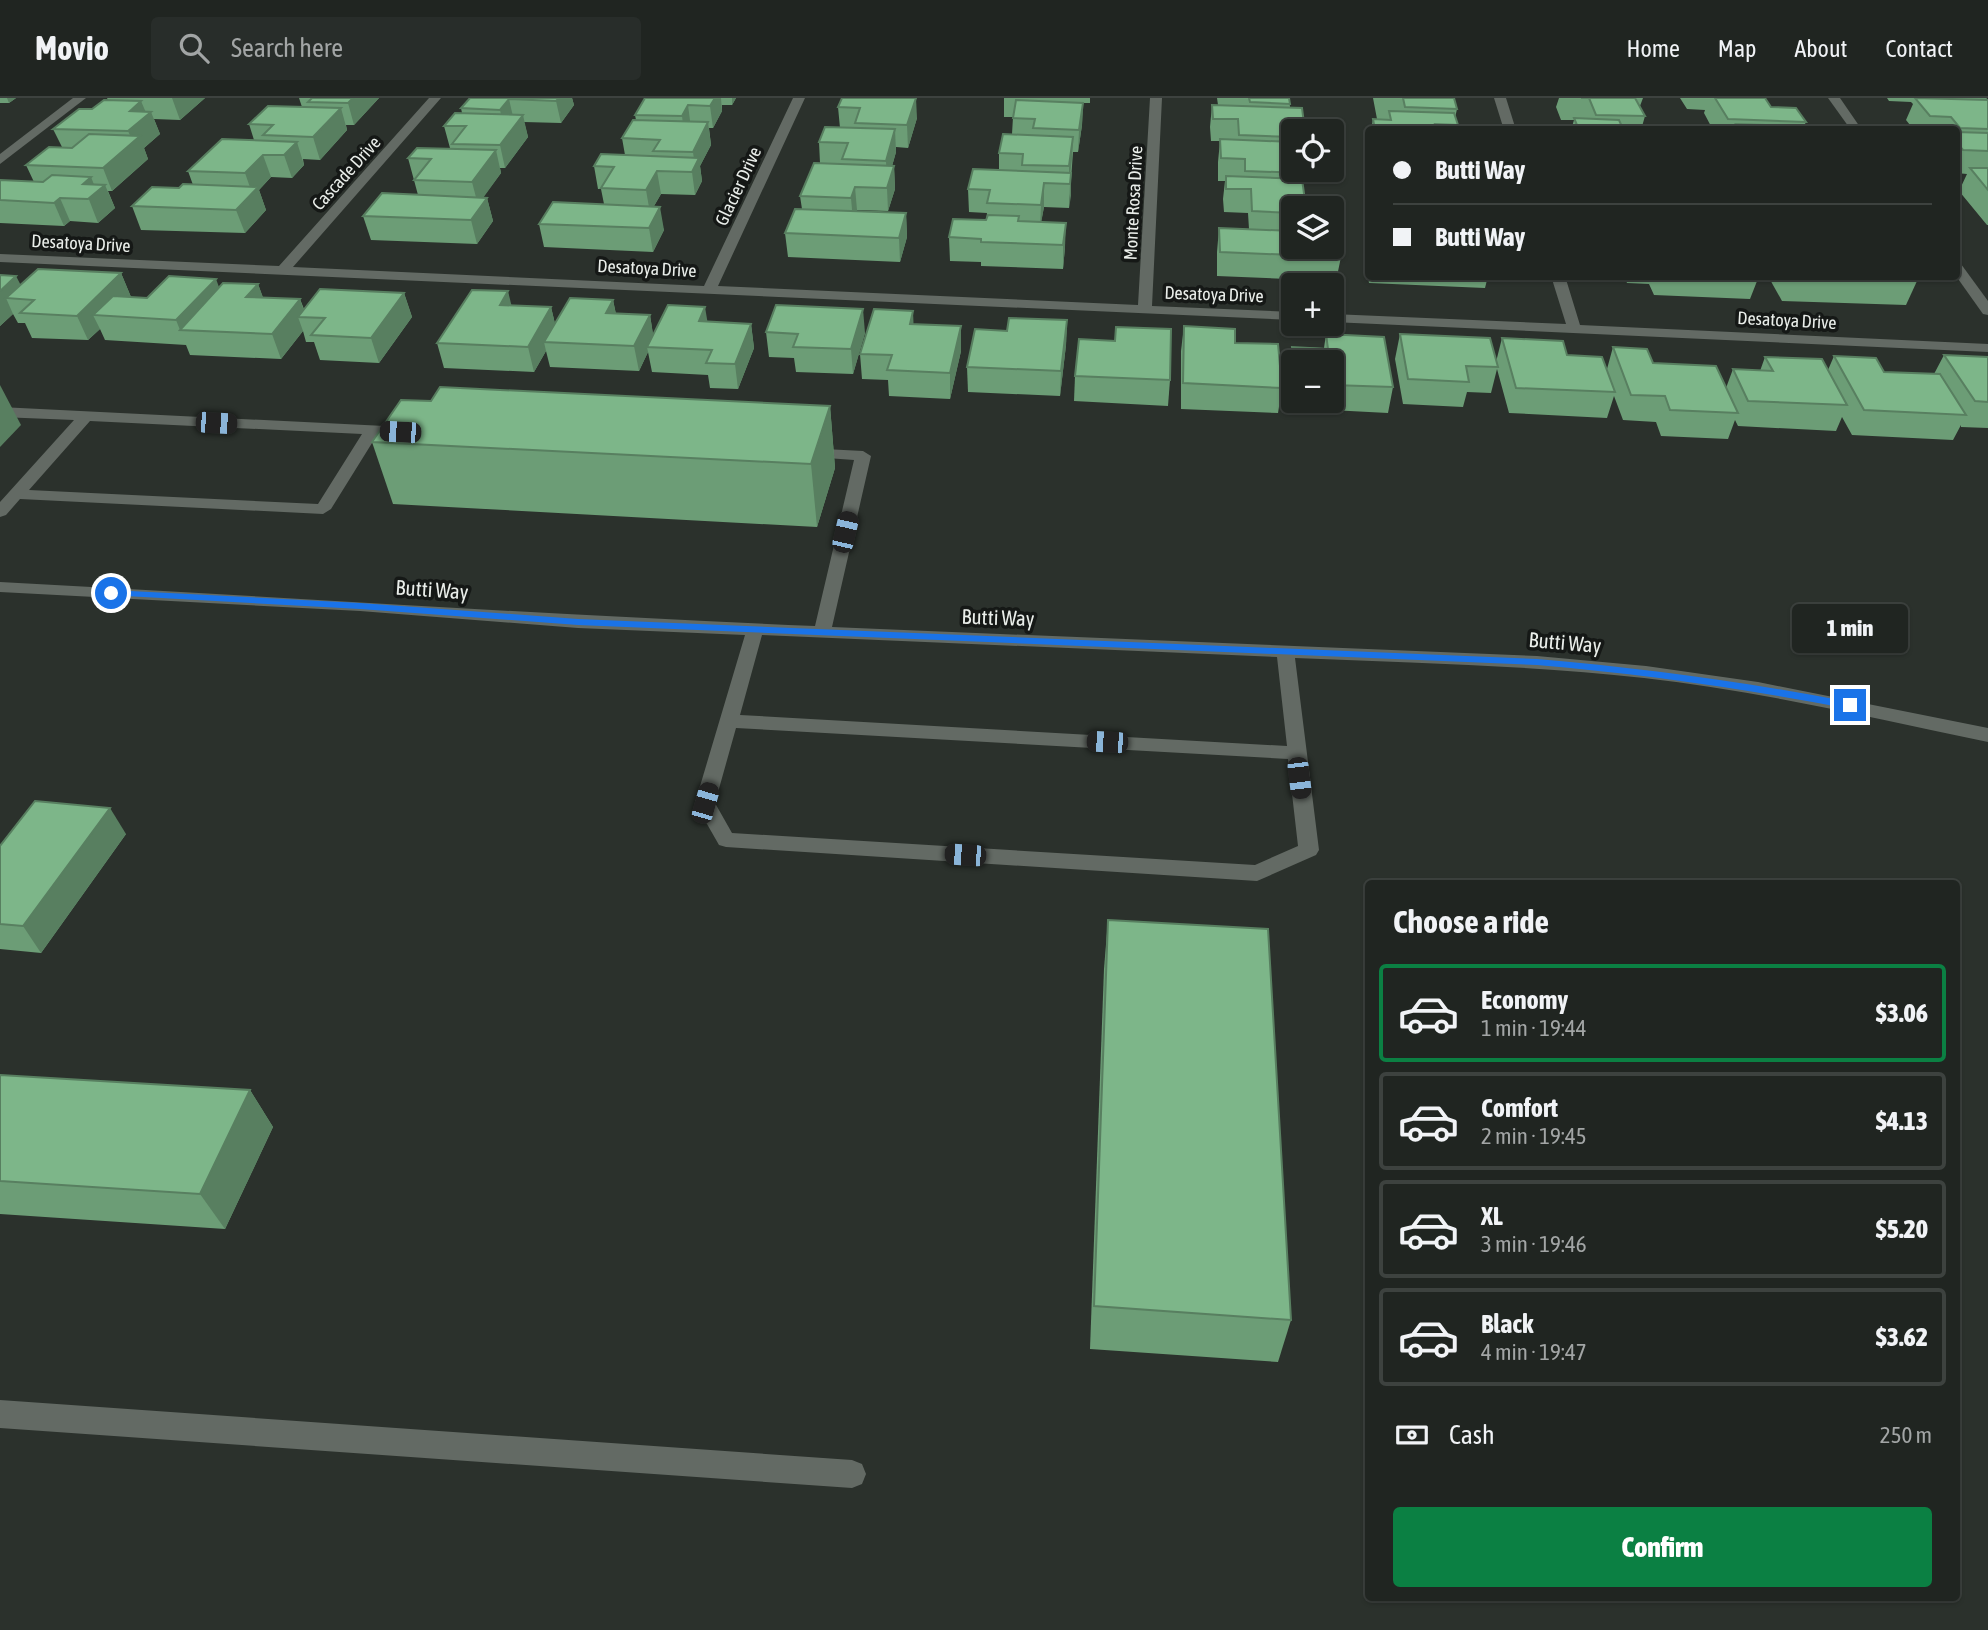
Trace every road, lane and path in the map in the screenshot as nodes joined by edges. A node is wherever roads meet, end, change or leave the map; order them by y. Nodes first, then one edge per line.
1 (80, 98) edge
2 (436, 98) edge
3 (799, 98) edge
4 (1156, 98) edge
5 (1500, 98) edge
6 (1834, 98) edge
7 (1509, 126) edge
8 (1854, 126) edge
9 (0, 160) edge
10 (0, 258) edge
11 (282, 271) junction
12 (1960, 272) edge
13 (1559, 280) edge
14 (709, 290) junction
15 (1145, 310) junction
16 (1988, 311) edge
17 (1281, 316) edge
18 (1344, 319) edge
19 (1574, 329) junction
20 (1988, 348) edge
21 (0, 412) edge
22 (86, 416) junction
23 (372, 431) junction
24 (427, 433) edge
25 (795, 452) edge
26 (17, 494) junction
27 (0, 512) edge
28 (0, 587) edge
29 (755, 630) junction
30 (822, 633) junction
31 (1285, 650) junction
32 (729, 721) junction
33 (1988, 735) edge
34 (1296, 753) junction
35 (0, 1414) edge
36 (852, 1474) dead end

1 - 9 street
2 - 11 street, Cascade Drive
3 - 14 street, Glacier Drive
4 - 15 street, Monte Rosa Drive
5 - 7 street
6 - 8 street
10 - 11 street, Desatoya Drive
11 - 14 street, Desatoya Drive
12 - 16 street
13 - 19 street
14 - 15 street, Desatoya Drive
15 - 17 street, Desatoya Drive
18 - 19 street, Desatoya Drive
19 - 20 street, Desatoya Drive
21 - 22 street
22 - 23 street
22 - 26 street
23 - 24 street
23 - 26 street
25 - 30 street
26 - 27 street
28 - 29 street, Butti Way
29 - 30 street, Butti Way
29 - 32 street
30 - 31 street, Butti Way
31 - 33 street, Butti Way
31 - 34 street
32 - 34 street
32 - 34 street
35 - 36 street

